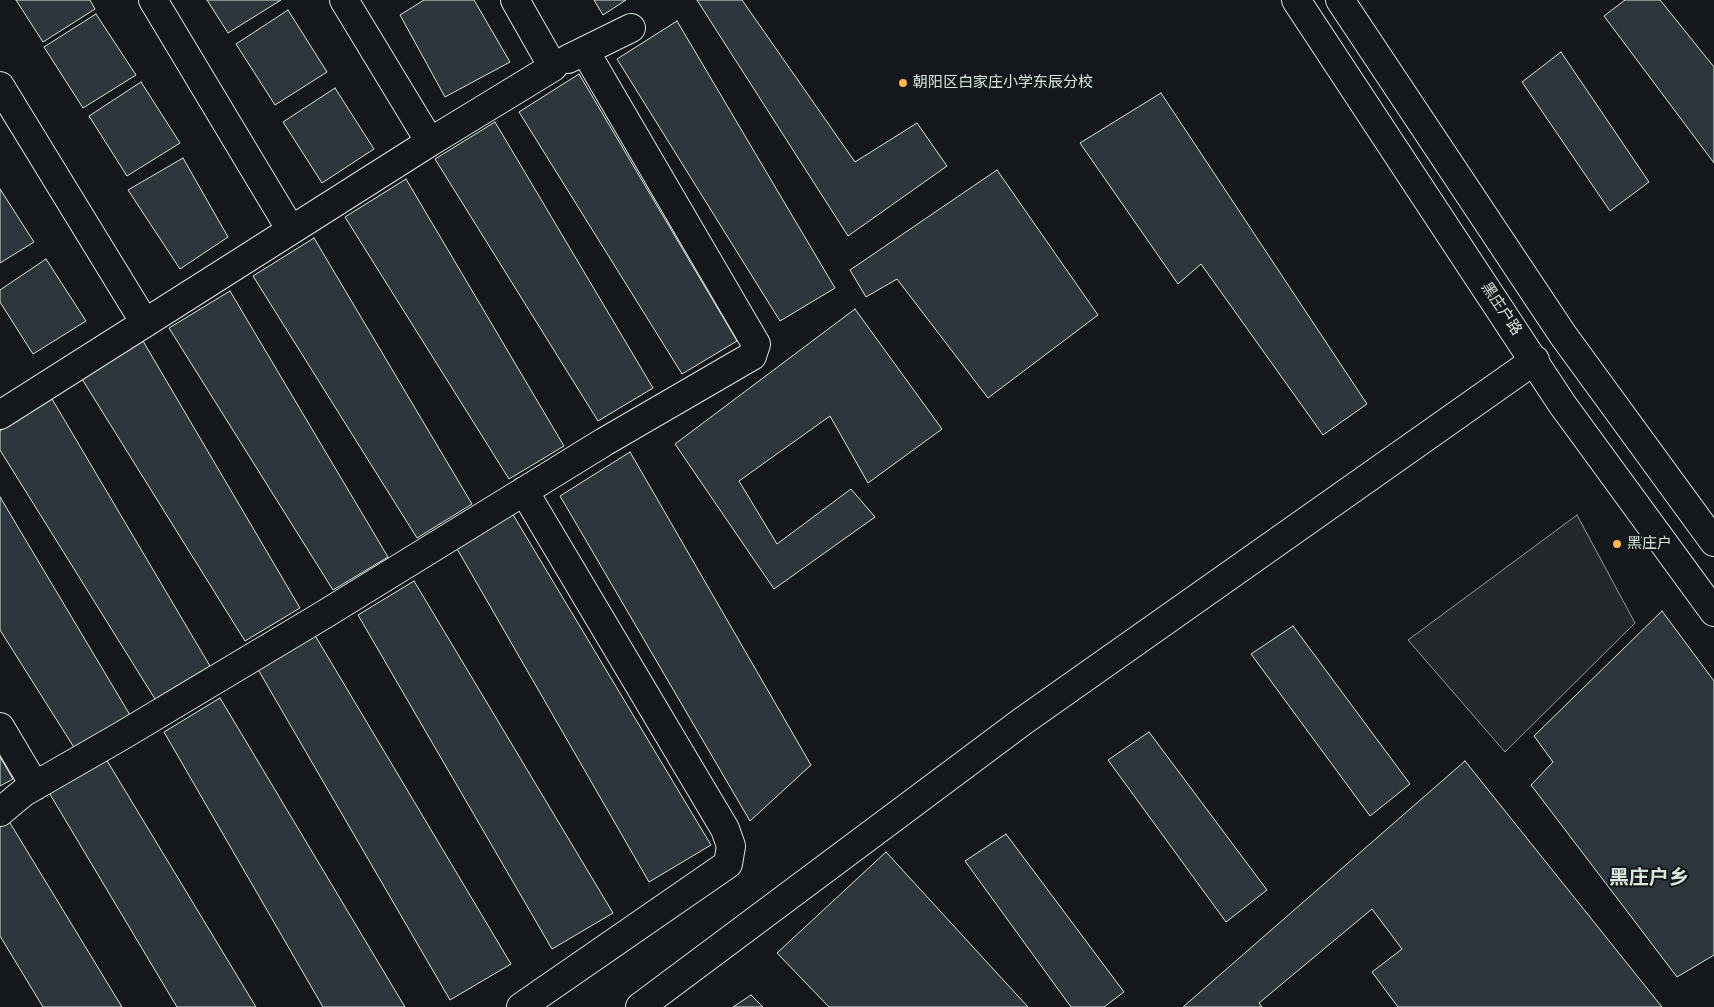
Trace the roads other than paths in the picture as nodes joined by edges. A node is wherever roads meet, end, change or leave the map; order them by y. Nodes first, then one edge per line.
1 (153, 0) edge
2 (344, 0) edge
3 (515, 0) edge
4 (1296, 0) edge
5 (1340, 0) edge
6 (631, 28) dead end
7 (585, 51) junction
8 (553, 67) junction
9 (0, 86) edge
10 (430, 142) junction
11 (291, 230) junction
12 (145, 323) junction
13 (1535, 360) junction
14 (0, 416) edge
15 (524, 491) junction
16 (1714, 542) edge
17 (1714, 612) edge
18 (0, 727) edge
19 (35, 786) junction
20 (0, 812) edge
21 (522, 1007) edge
22 (640, 1007) edge

1 - 11 street
2 - 10 street
3 - 8 street
4 - 13 street, 黑庄户路
5 - 16 street
6 - 7 street
7 - 8 street
7 - 15 street
8 - 10 street
9 - 12 street
10 - 11 street
11 - 12 street
12 - 14 street
13 - 17 street, 黑庄户路
13 - 22 street
15 - 19 street
15 - 21 street
18 - 19 street
19 - 20 street

